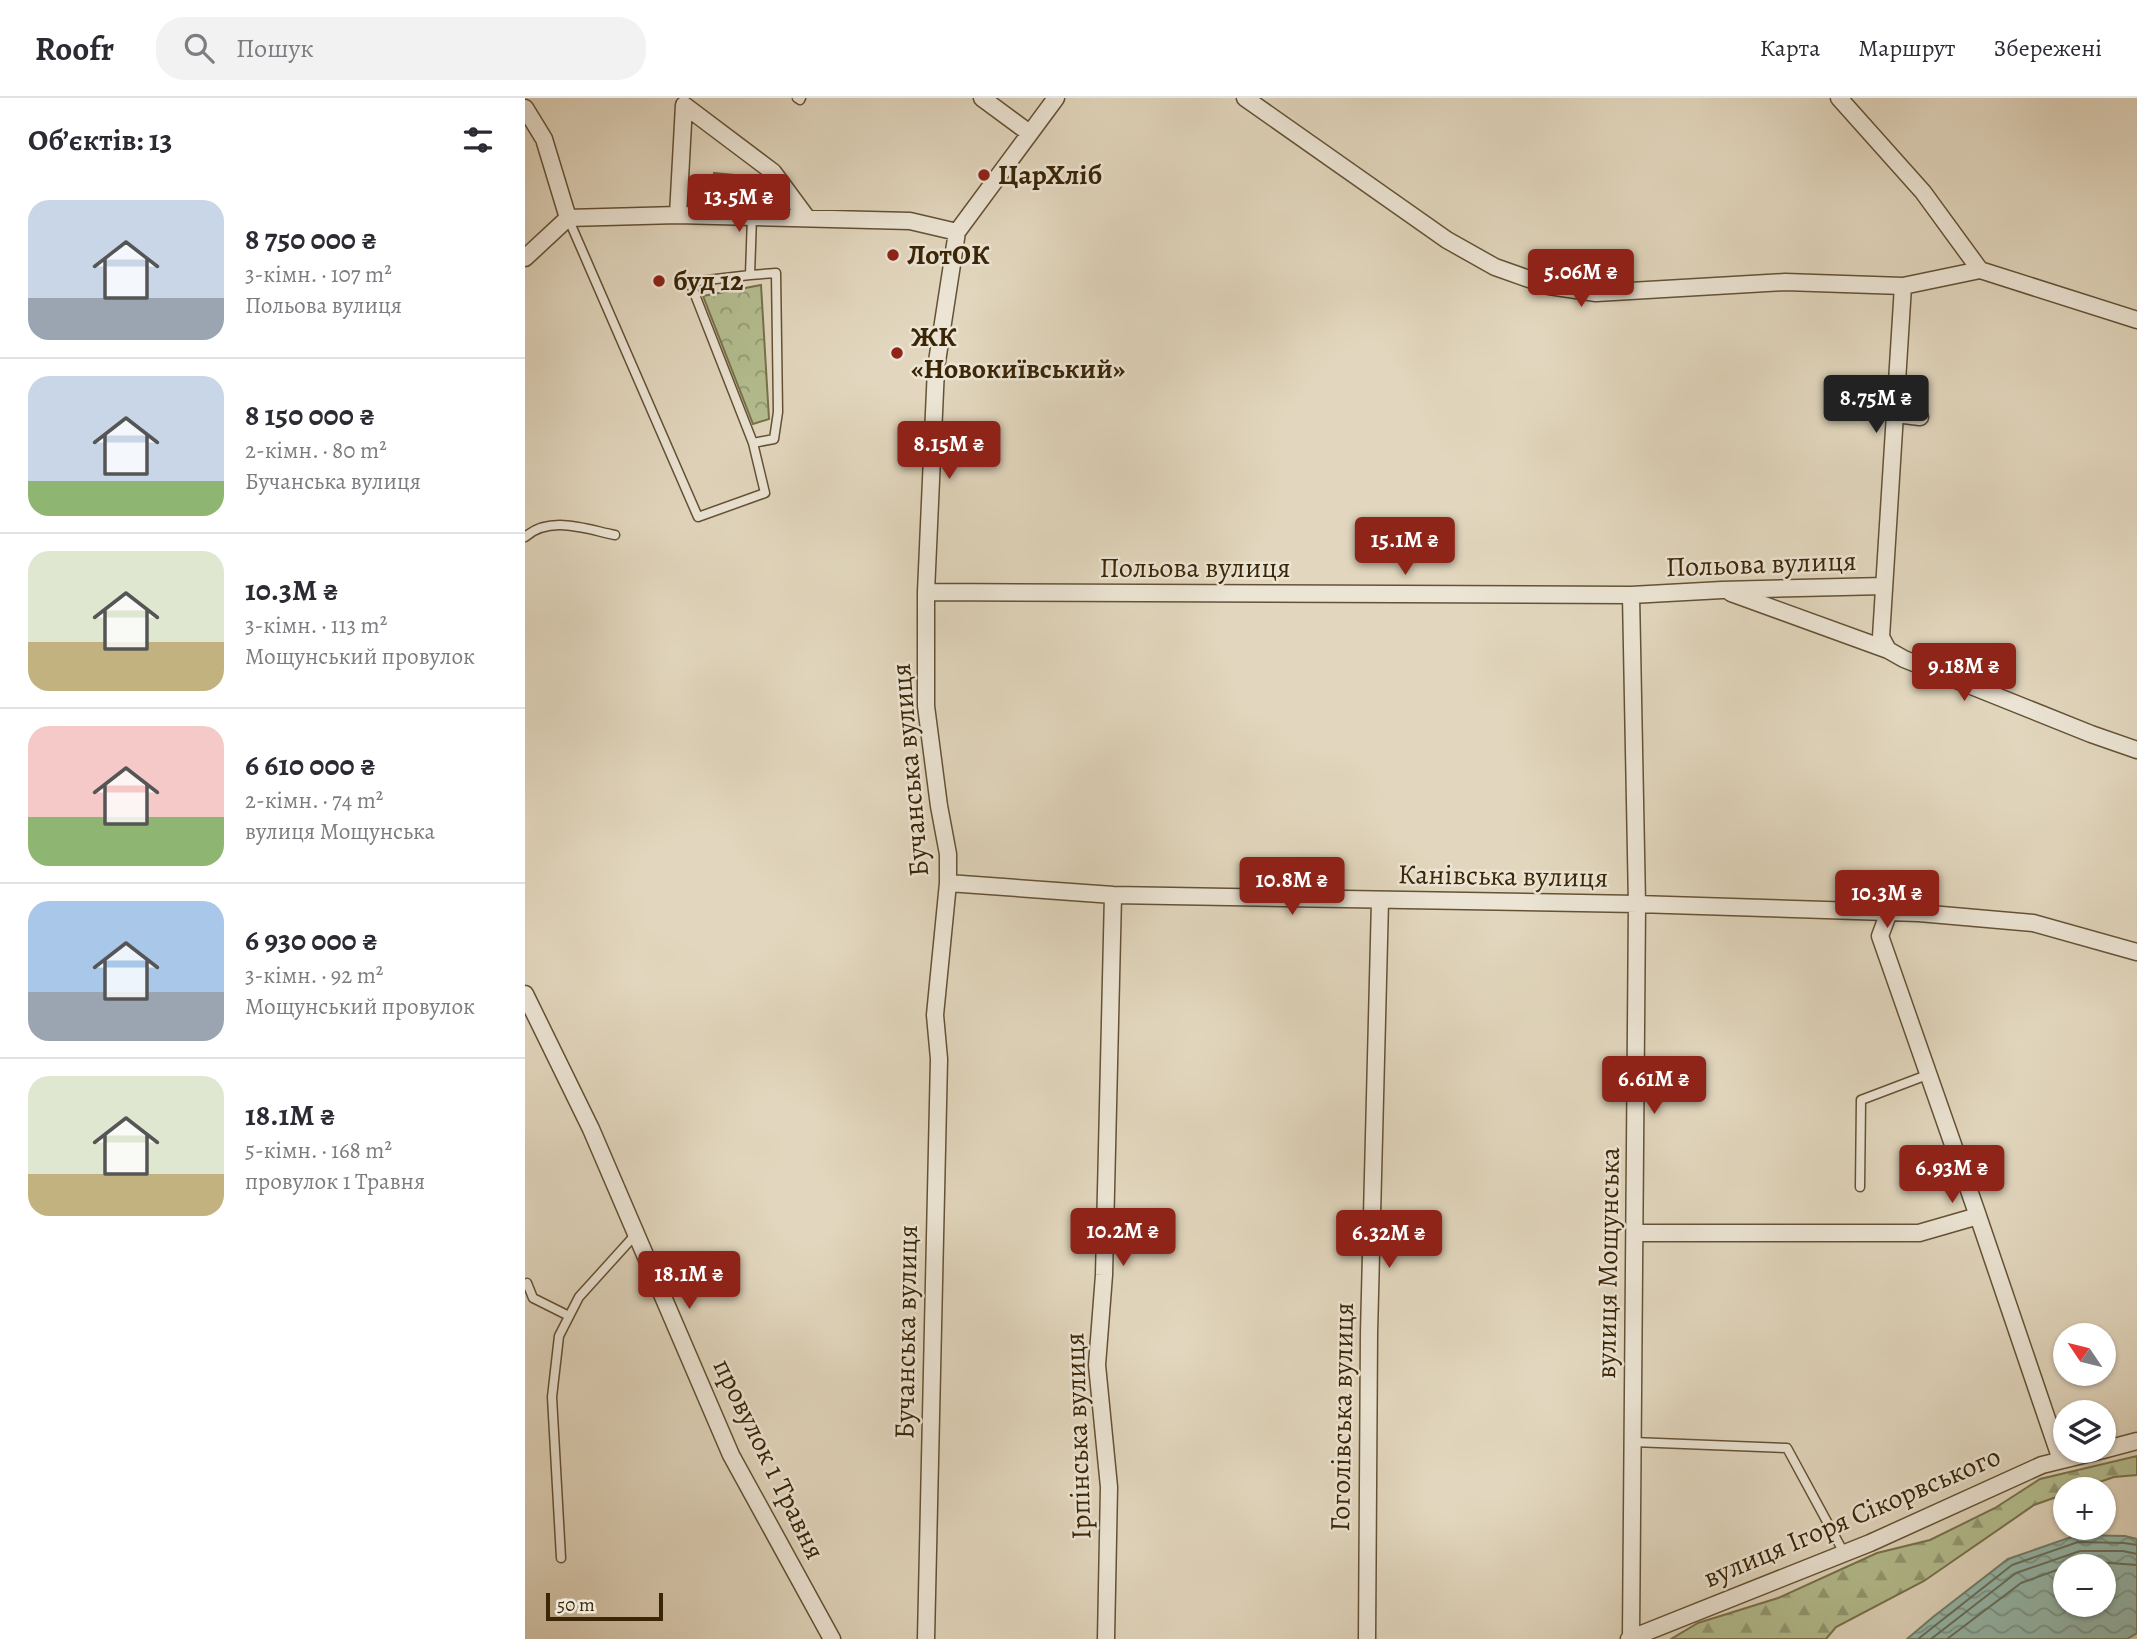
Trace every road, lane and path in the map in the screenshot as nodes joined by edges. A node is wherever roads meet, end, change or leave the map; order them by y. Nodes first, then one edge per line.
1 (982, 98) edge
2 (1056, 98) edge
3 (1245, 98) edge
4 (1839, 98) edge
5 (679, 102) edge
6 (525, 108) edge
7 (1028, 132) junction
8 (678, 215) junction
9 (752, 216) junction
10 (568, 218) junction
11 (807, 218) junction
12 (957, 232) junction
13 (525, 258) edge
14 (1980, 270) junction
15 (750, 275) junction
16 (1903, 286) junction
17 (2137, 320) edge
18 (1896, 414) junction
19 (1920, 417) dead end
20 (753, 443) junction
21 (615, 535) dead end
22 (525, 537) edge
23 (1884, 586) junction
24 (1722, 590) junction
25 (926, 592) junction
26 (1631, 595) junction
27 (1888, 650) junction
28 (2137, 750) edge
29 (948, 883) junction
30 (1113, 895) junction
31 (1380, 901) junction
32 (1637, 904) junction
33 (1889, 912) junction
34 (2137, 951) edge
35 (525, 994) edge
36 (1927, 1075) junction
37 (1860, 1187) dead end
38 (1978, 1216) junction
39 (1635, 1233) junction
40 (636, 1234) junction
41 (527, 1283) dead end
42 (569, 1316) junction
43 (2053, 1436) edge
44 (2137, 1441) edge
45 (1633, 1442) junction
46 (2116, 1446) edge
47 (2053, 1462) edge
48 (1844, 1553) junction
49 (561, 1558) dead end
50 (1630, 1638) edge
51 (832, 1639) edge
52 (926, 1639) edge
53 (1106, 1639) edge
54 (1367, 1639) edge

1 - 7 street
2 - 7 street, Бучанська вулиця
3 - 16 street
4 - 14 street
5 - 8 street
5 - 11 street
6 - 10 street
7 - 12 street, Бучанська вулиця
8 - 9 street
8 - 10 street
9 - 11 street
9 - 15 lane
10 - 13 street
10 - 20 lane
11 - 12 street
12 - 25 street, Бучанська вулиця
14 - 16 street
14 - 17 street
15 - 20 lane
15 - 20 lane
16 - 18 street, Польова вулиця
18 - 19 street
18 - 23 street, Польова вулиця
21 - 22 lane
23 - 24 street, Польова вулиця
23 - 27 street, Польова вулиця
24 - 26 street, Польова вулиця
24 - 27 street
25 - 26 street, Польова вулиця
25 - 29 street, Бучанська вулиця
26 - 32 street, вулиця Мощунська
27 - 28 street
29 - 30 street, Канівська вулиця
29 - 52 street, Бучанська вулиця
30 - 31 street, Канівська вулиця
30 - 53 street, Ірпінська вулиця
31 - 32 street, Канівська вулиця
31 - 54 street, Гоголівська вулиця
32 - 33 street, Канівська вулиця
32 - 39 street, вулиця Мощунська
33 - 34 street, Канівська вулиця
33 - 36 street
35 - 40 street, провулок 1 Травня
36 - 37 lane
36 - 38 street
38 - 39 street
38 - 43 street
39 - 45 street, вулиця Мощунська
40 - 42 lane
40 - 51 street, провулок 1 Травня
41 - 42 lane
42 - 49 lane
44 - 46 street, вулиця Ігоря Сікорвського
45 - 48 lane
45 - 50 street, вулиця Мощунська
47 - 48 street, вулиця Ігоря Сікорвського
48 - 50 street, вулиця Ігоря Сікорвського

